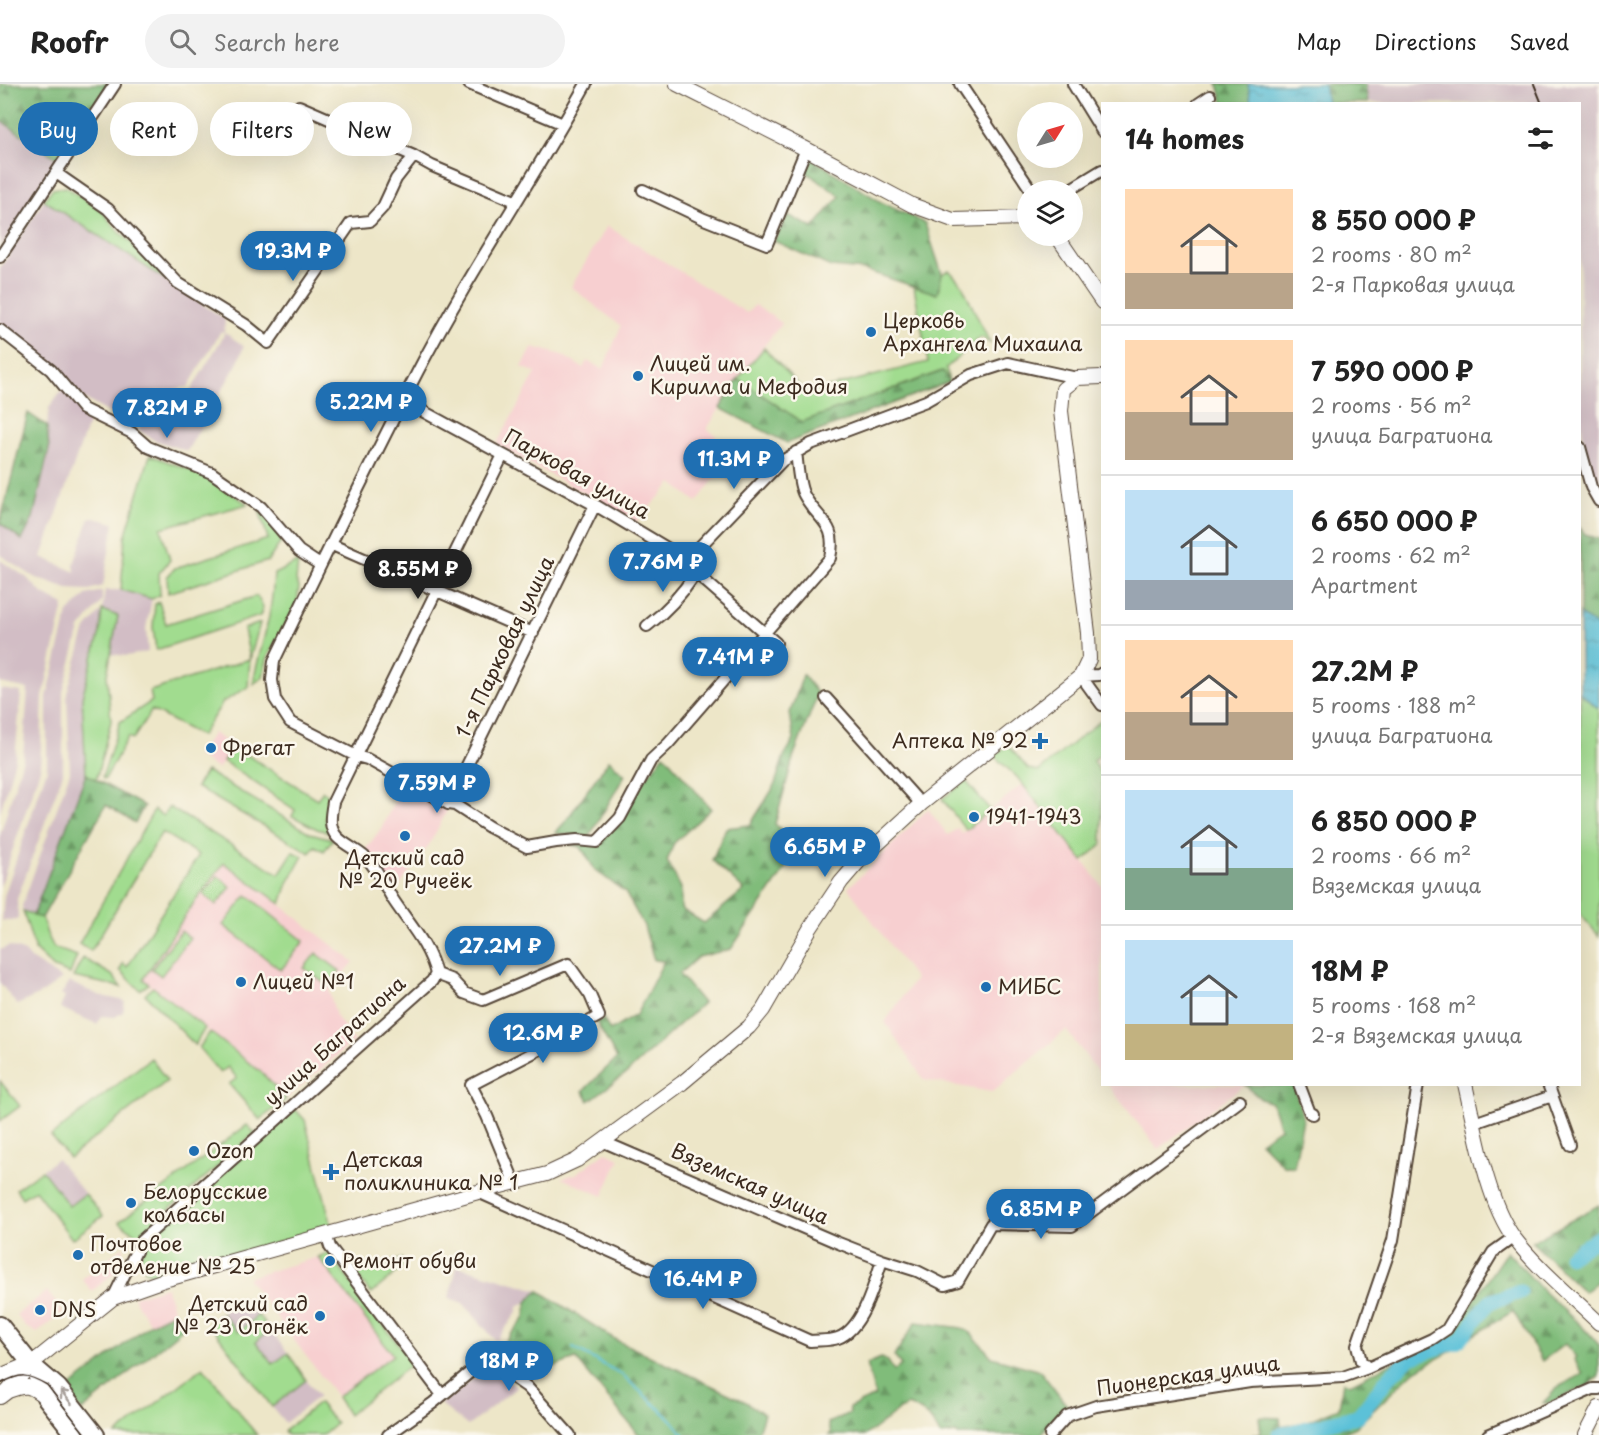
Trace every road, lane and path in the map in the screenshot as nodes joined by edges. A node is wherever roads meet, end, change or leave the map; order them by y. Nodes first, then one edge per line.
1 (115, 84) edge
2 (469, 84) edge
3 (586, 84) edge
4 (677, 84) edge
5 (960, 84) edge
6 (1073, 84) edge
7 (1210, 96) dead end
8 (1201, 102) edge
9 (314, 113) edge
10 (563, 124) junction
11 (1101, 129) edge
12 (806, 149) junction
13 (414, 156) junction
14 (1101, 171) edge
15 (56, 173) junction
16 (1024, 180) edge
17 (1083, 182) edge
18 (643, 190) dead end
19 (515, 201) junction
20 (1017, 218) edge
21 (1064, 246) edge
22 (0, 257) edge
23 (1101, 301) edge
24 (0, 330) edge
25 (1101, 377) edge
26 (1077, 378) junction
27 (404, 401) junction
28 (1581, 451) edge
29 (796, 452) junction
30 (503, 455) junction
31 (1599, 501) edge
32 (595, 505) junction
33 (330, 544) junction
34 (687, 560) junction
35 (320, 565) junction
36 (696, 573) junction
37 (438, 591) junction
38 (646, 626) dead end
39 (532, 633) junction
40 (764, 633) junction
41 (776, 643) dead end
42 (1101, 674) edge
43 (1081, 676) junction
44 (826, 698) dead end
45 (1101, 704) edge
46 (356, 756) junction
47 (448, 804) junction
48 (921, 804) junction
49 (435, 974) junction
50 (1300, 1086) edge
51 (1418, 1086) edge
52 (1465, 1086) edge
53 (1549, 1086) edge
54 (1552, 1096) junction
55 (1240, 1101) dead end
56 (1313, 1114) dead end
57 (1474, 1123) junction
58 (604, 1142) junction
59 (1570, 1145) dead end
60 (514, 1184) junction
61 (477, 1192) junction
62 (326, 1234) junction
63 (1514, 1237) junction
64 (882, 1260) junction
65 (113, 1298) junction
66 (1599, 1323) edge
67 (0, 1325) edge
68 (31, 1364) junction
69 (1368, 1368) junction
70 (0, 1376) edge
71 (1599, 1389) edge
72 (4, 1394) edge
73 (442, 1395) junction
74 (45, 1397) junction
75 (1599, 1408) edge
76 (1587, 1432) edge
77 (75, 1435) edge
78 (96, 1435) edge
79 (388, 1435) edge
80 (570, 1435) edge
81 (1050, 1435) edge
82 (1488, 1435) edge

1 - 15 street
2 - 10 street
3 - 10 street
4 - 12 street
5 - 16 street
6 - 11 street
7 - 8 street
9 - 13 street
10 - 19 street
12 - 18 street
12 - 20 street
13 - 15 street
13 - 19 street
14 - 17 street
15 - 22 street
19 - 27 street
21 - 23 street
24 - 35 street
25 - 26 street
26 - 29 street
26 - 43 street
27 - 30 street, Парковая улица
27 - 33 street
28 - 31 street
29 - 34 street
29 - 40 street
30 - 32 street, Парковая улица
30 - 37 street
32 - 34 street, Парковая улица
32 - 39 street, 1-я Парковая улица
33 - 35 street
33 - 37 street
34 - 36 street
35 - 46 street
36 - 38 street
36 - 40 street
37 - 39 street
37 - 46 street
39 - 47 street, 1-я Парковая улица
40 - 41 street
40 - 47 street
42 - 43 street
43 - 45 street
43 - 48 street
44 - 48 street
46 - 47 street
46 - 49 street
48 - 58 street
49 - 60 street
49 - 65 street, улица Багратиона
50 - 56 street
51 - 69 street
52 - 57 street
53 - 54 street
54 - 57 street
54 - 59 street
55 - 64 street, Вяземская улица
57 - 63 street
58 - 60 street
58 - 64 street, Вяземская улица
60 - 61 street
61 - 62 street
61 - 64 street
62 - 65 street
62 - 73 street
63 - 66 street
63 - 69 street, Пионерская улица
65 - 68 street, улица Багратиона
67 - 68 main road
68 - 70 street, улица Багратиона
68 - 72 street, улица Багратиона
68 - 74 main road
78 -> 68 main road
69 - 81 street, Пионерская улица
71 - 82 street
72 - 74 street
73 - 79 street
73 - 80 street
74 - 77 main road
75 - 76 street

